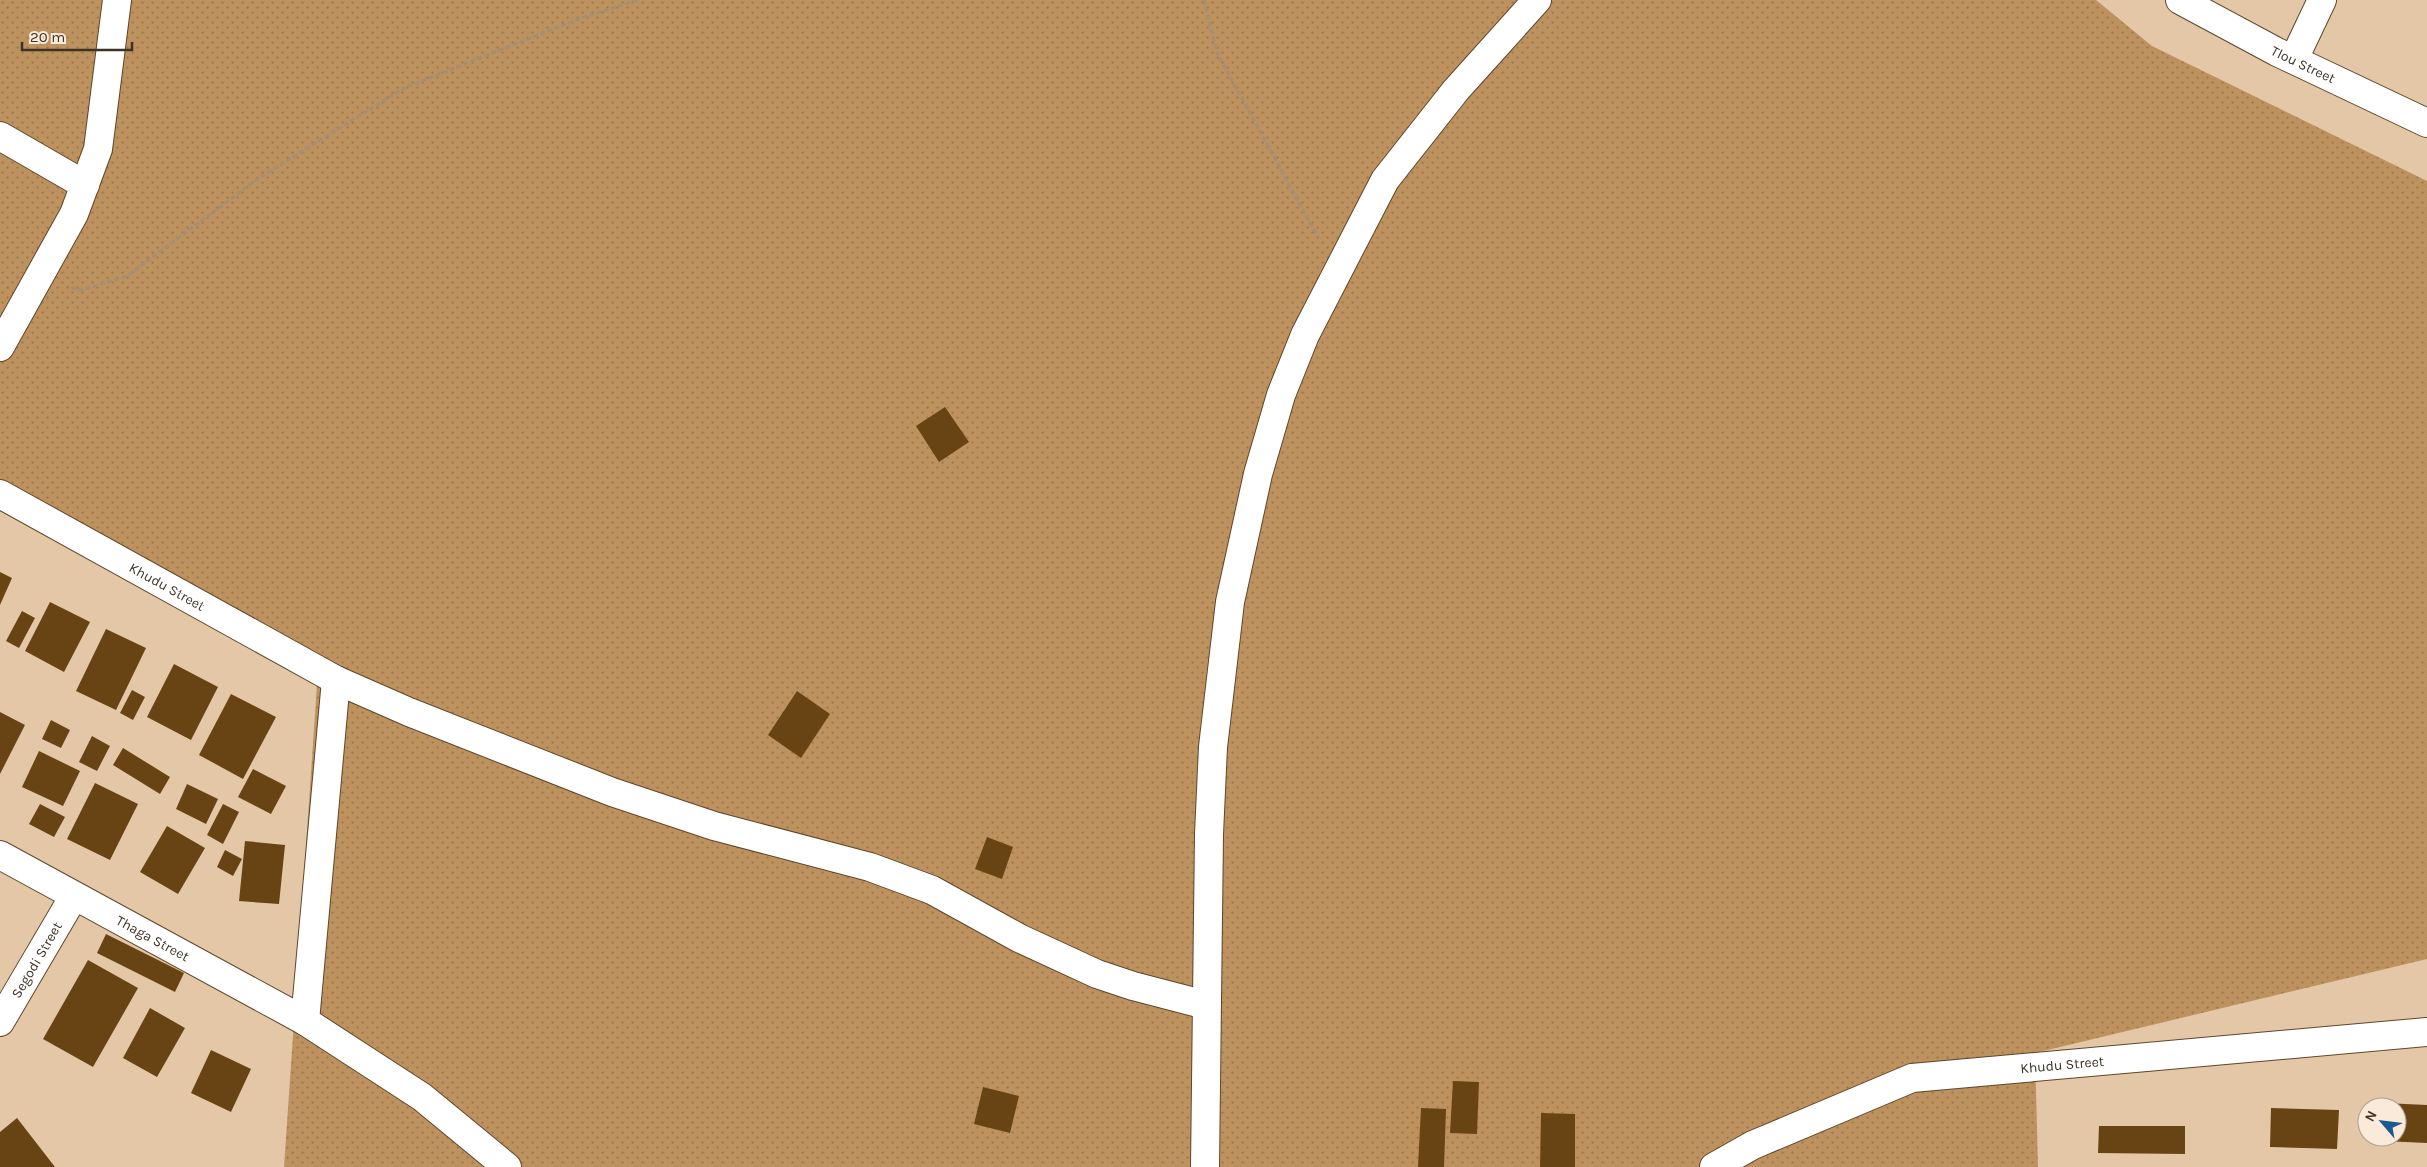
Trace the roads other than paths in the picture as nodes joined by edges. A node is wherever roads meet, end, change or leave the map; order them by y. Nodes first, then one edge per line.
1 (117, 0) edge
2 (1537, 0) edge
3 (2180, 0) edge
4 (2322, 0) edge
5 (2294, 60) junction
6 (2427, 123) edge
7 (0, 136) edge
8 (85, 186) junction
9 (0, 347) edge
10 (0, 494) edge
11 (336, 680) junction
12 (0, 854) edge
13 (74, 896) junction
14 (1206, 1005) junction
15 (305, 1021) junction
16 (0, 1022) edge
17 (2427, 1032) edge
18 (508, 1167) edge
19 (1205, 1167) edge
20 (1714, 1167) edge

1 - 8 street
2 - 14 street
3 - 5 street, Tlou Street
4 - 5 street
5 - 6 street, Tlou Street
7 - 8 street
8 - 9 street
10 - 11 street, Khudu Street
11 - 14 street, Khudu Street
11 - 15 street
12 - 13 street, Thaga Street
13 - 15 street, Thaga Street
13 - 16 street, Segodi Street
14 - 19 street
15 - 18 street, Thaga Street
17 - 20 street, Khudu Street

